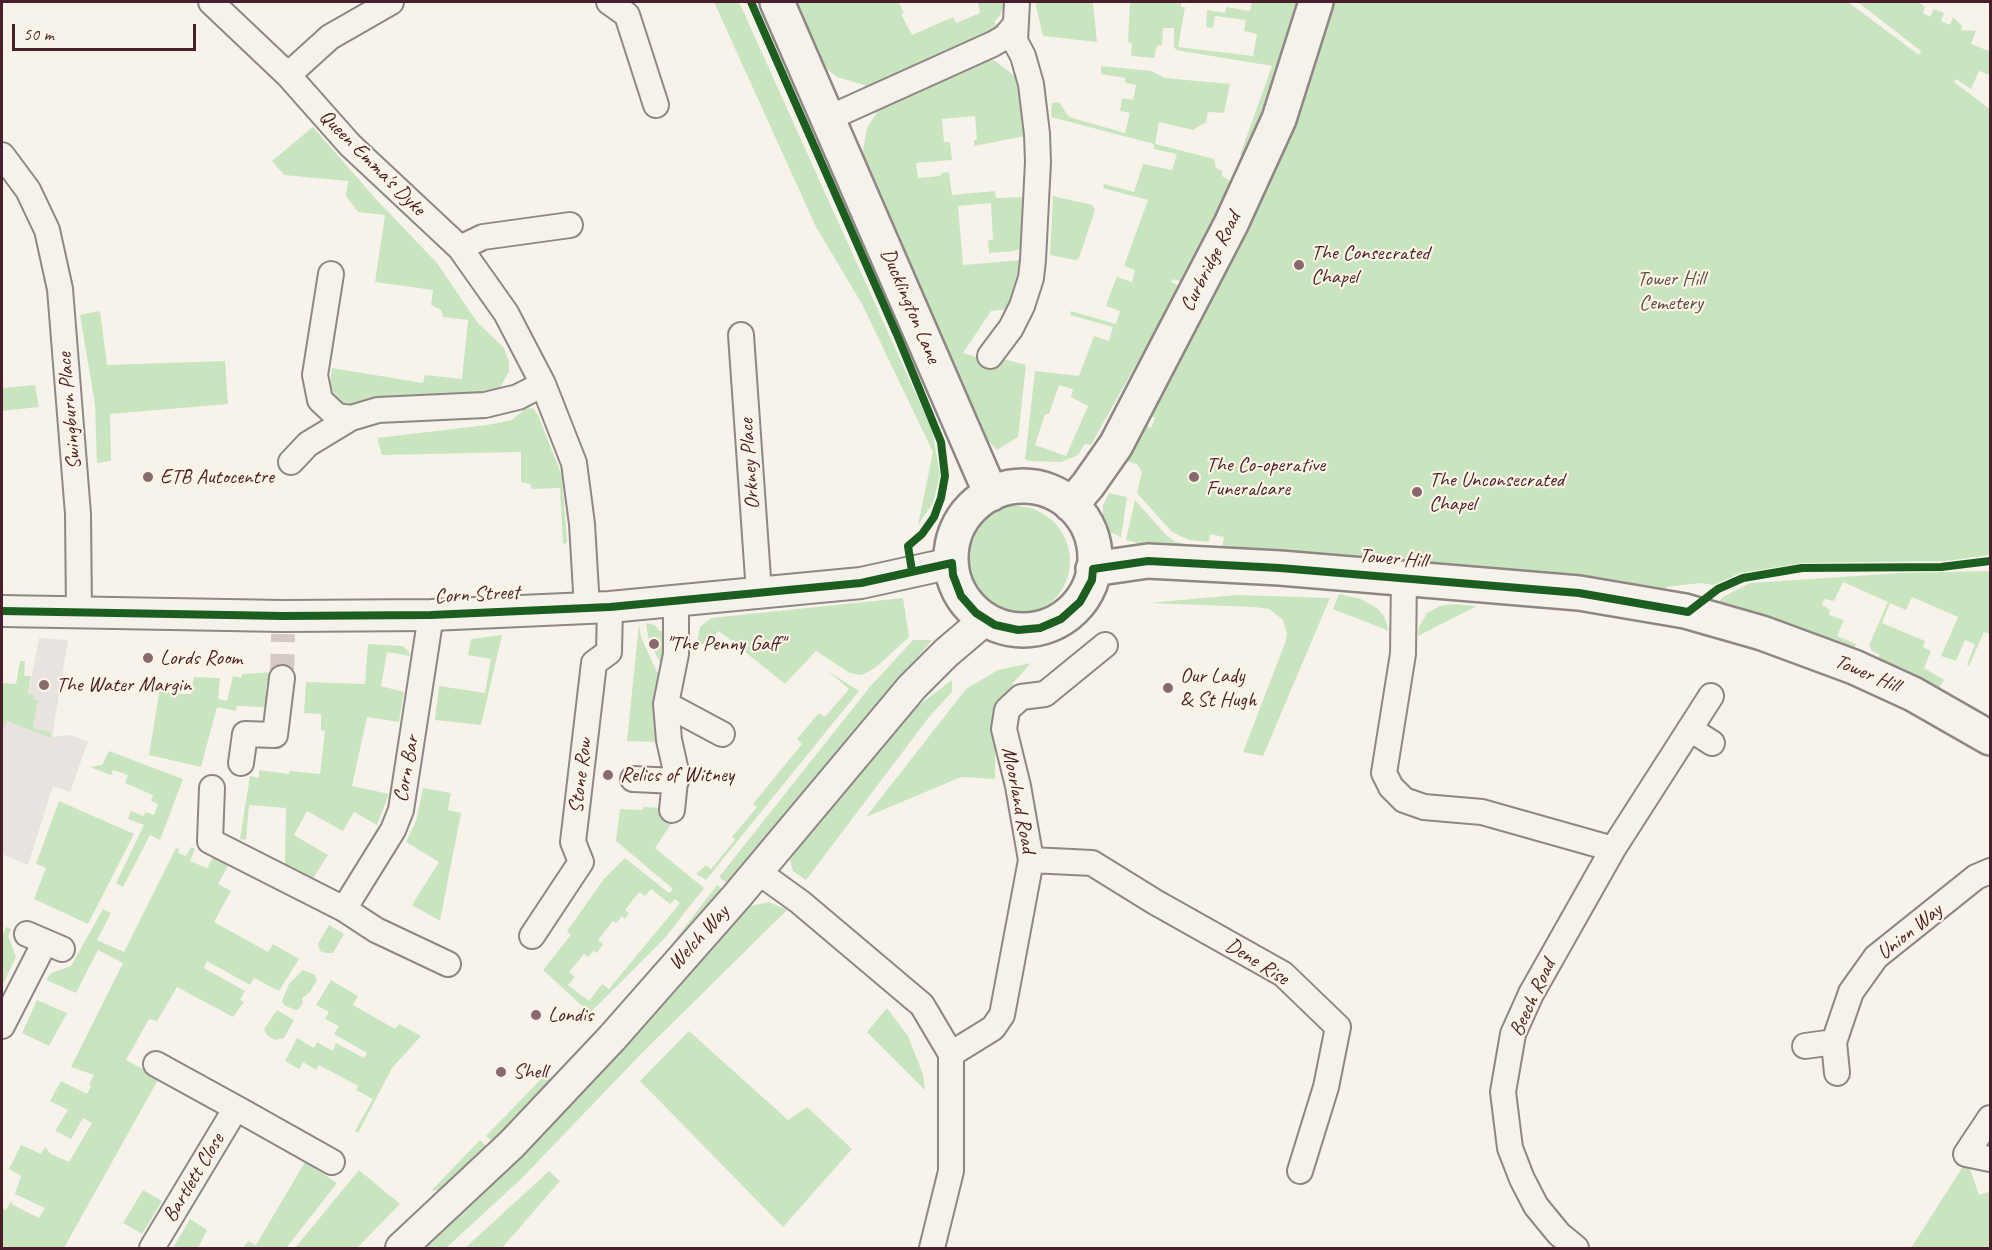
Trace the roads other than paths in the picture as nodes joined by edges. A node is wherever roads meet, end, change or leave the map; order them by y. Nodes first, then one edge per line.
1 (211, 2) edge
2 (391, 2) edge
3 (609, 2) edge
4 (777, 2) edge
5 (1017, 2) edge
6 (1316, 2) edge
7 (1014, 26) junction
8 (288, 75) junction
9 (656, 105) dead end
10 (829, 118) junction
11 (2, 155) edge
12 (570, 225) dead end
13 (460, 248) junction
14 (331, 274) dead end
15 (741, 335) dead end
16 (990, 356) dead end
17 (543, 384) junction
18 (351, 417) junction
19 (291, 462) dead end
20 (991, 494) junction
21 (1071, 505) junction
22 (952, 562) junction
23 (1093, 569) junction
24 (1404, 578) junction
25 (759, 593) junction
26 (676, 600) junction
27 (599, 607) junction
28 (2, 611) edge
29 (79, 612) junction
30 (430, 615) junction
31 (986, 620) junction
32 (1105, 645) dead end
33 (282, 678) tunnel mouth
34 (1711, 696) dead end
35 (666, 704) junction
36 (1690, 729) junction
37 (722, 734) dead end
38 (1990, 738) edge
39 (1712, 743) dead end
40 (241, 764) dead end
41 (633, 779) dead end
42 (676, 781) junction
43 (212, 788) dead end
44 (672, 810) dead end
45 (1613, 849) junction
46 (1031, 860) junction
47 (757, 871) junction
48 (1990, 871) edge
49 (344, 909) junction
50 (532, 936) dead end
51 (45, 942) dead end
52 (448, 964) dead end
53 (2, 1026) edge
54 (1834, 1042) junction
55 (1805, 1046) dead end
56 (951, 1054) junction
57 (156, 1064) dead end
58 (1837, 1073) dead end
59 (236, 1108) junction
60 (1990, 1118) edge
61 (1990, 1159) edge
62 (332, 1162) dead end
63 (1300, 1171) dead end
64 (153, 1248) edge
65 (401, 1248) edge
66 (932, 1248) edge
67 (1576, 1248) edge

1 - 8 street, Queen Emma's Dyke
2 - 8 street
3 - 9 street
4 - 10 main road, Ducklington Lane
5 - 7 street
6 - 21 main road, Curbridge Road
7 - 10 street
7 - 16 street
8 - 13 street, Queen Emma's Dyke
10 - 20 main road, Ducklington Lane
11 - 29 street, Swingburn Place
12 - 13 street
13 - 17 street, Queen Emma's Dyke
14 - 18 street
15 - 25 street, Orkney Place
17 - 18 street
17 - 27 street, Queen Emma's Dyke
18 - 19 street
20 - 21 main road
20 - 22 main road
21 - 23 main road
22 - 25 street, Corn Street
22 - 31 main road
23 - 24 main road, Tower Hill
23 - 31 main road
24 - 38 main road, Tower Hill
24 - 45 street
25 - 26 street, Corn Street
26 - 27 street, Corn Street
26 - 35 street
27 - 30 street, Corn Street
27 - 50 street, Stone Row
28 - 29 street, Corn Street
29 - 30 street, Corn Street
30 - 49 street, Corn Bar
31 - 47 street, Welch Way
32 - 46 street, Moorland Road
33 - 40 street
34 - 36 street, Beech Road
35 - 37 street
35 - 42 street
36 - 39 street
36 - 45 street, Beech Road
41 - 42 street
42 - 44 street
43 - 49 street
45 - 67 street, Beech Road
46 - 56 street, Moorland Road
46 - 63 street, Dene Rise
47 - 56 street
47 - 65 street, Welch Way
48 - 54 street, Union Way
49 - 52 street
51 - 53 street
54 - 55 street
54 - 58 street, Union Way
56 - 66 street
57 - 59 street
59 - 62 street
59 - 64 street, Bartlett Close
60 - 61 street

